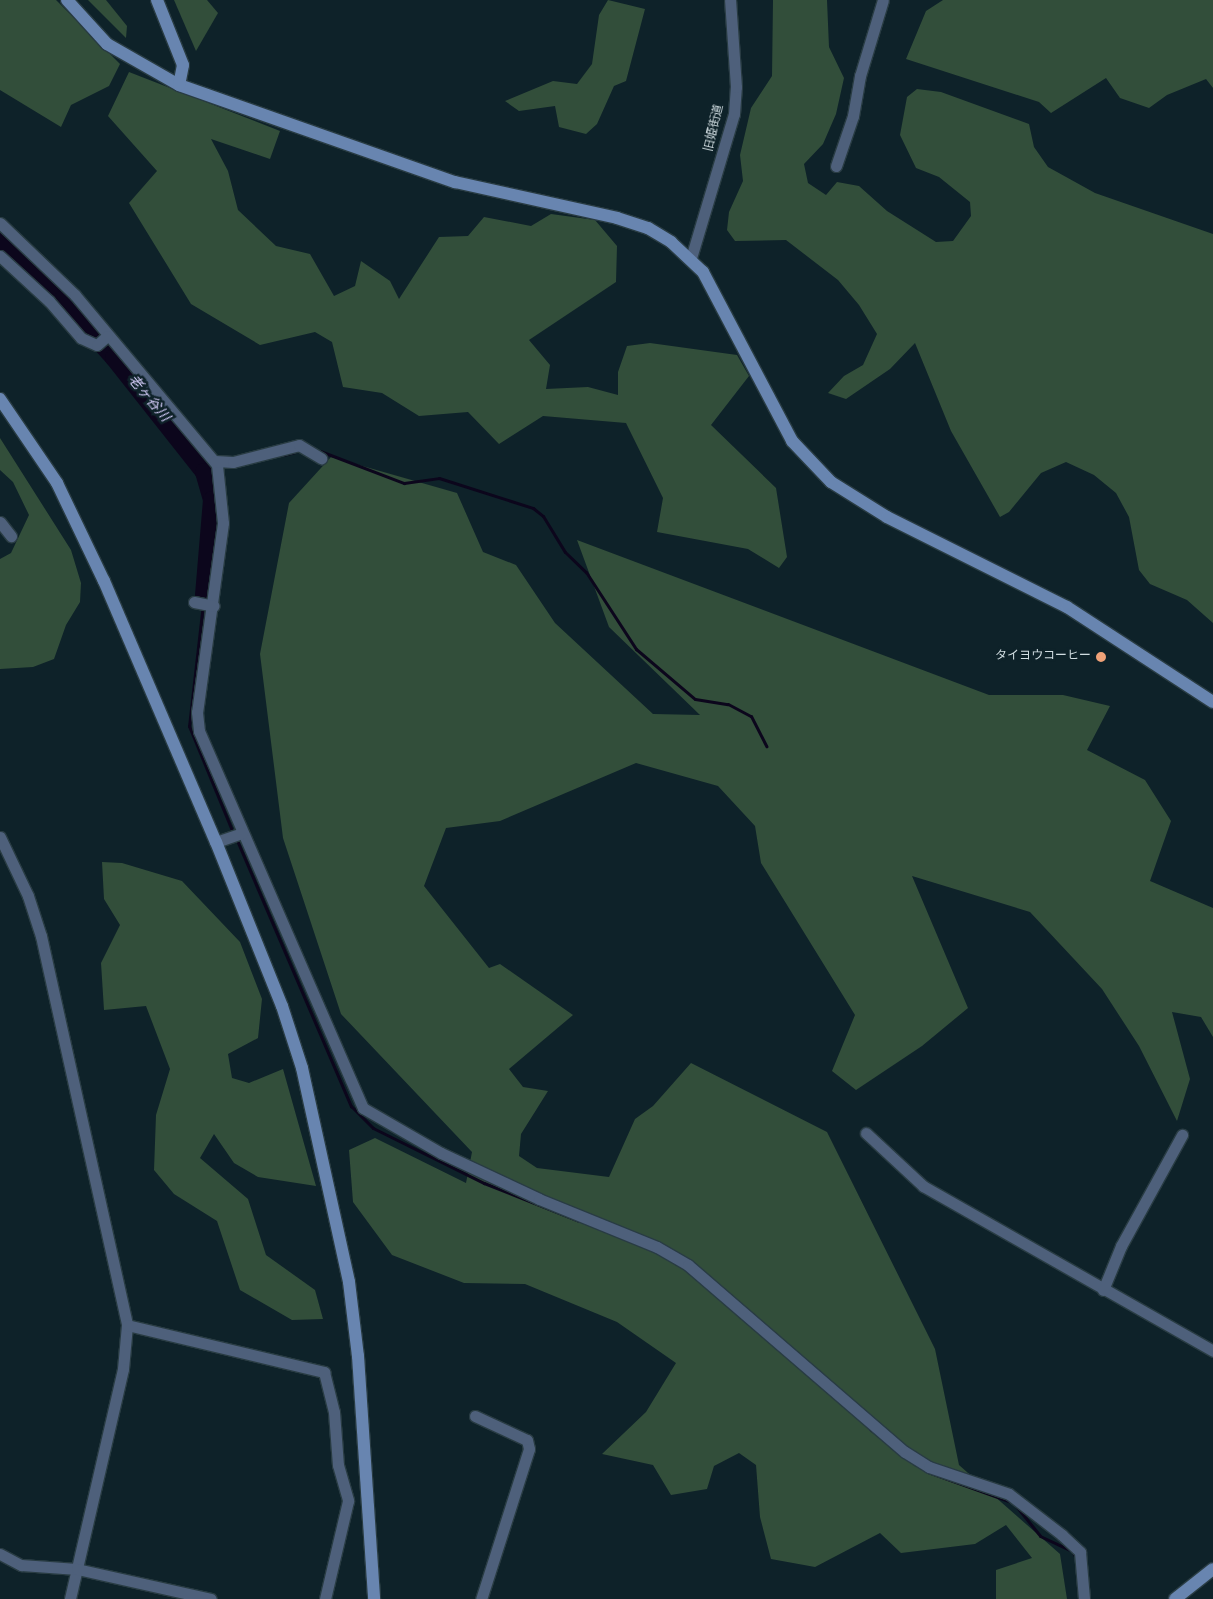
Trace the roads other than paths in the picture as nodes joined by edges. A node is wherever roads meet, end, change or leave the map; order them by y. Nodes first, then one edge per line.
1 (67, 0) edge
2 (157, 0) edge
3 (730, 0) edge
4 (883, 0) edge
5 (179, 85) junction
6 (836, 166) dead end
7 (0, 223) edge
8 (0, 256) edge
9 (691, 258) junction
10 (107, 336) junction
11 (0, 399) edge
12 (322, 458) dead end
13 (217, 466) junction
14 (0, 522) edge
15 (11, 536) dead end
16 (194, 602) dead end
17 (214, 606) junction
18 (1213, 702) edge
19 (240, 834) junction
20 (0, 837) edge
21 (221, 840) junction
22 (866, 1133) dead end
23 (1182, 1135) dead end
24 (1103, 1290) junction
25 (128, 1325) junction
26 (1213, 1351) edge
27 (475, 1416) dead end
28 (0, 1554) edge
29 (77, 1569) junction
30 (1213, 1569) edge
31 (70, 1599) edge
32 (211, 1599) edge
33 (325, 1599) edge
34 (374, 1599) edge
35 (480, 1599) edge
36 (1084, 1599) edge
37 (1175, 1599) edge

1 - 5 street
2 - 5 street
3 - 9 street, 旧姫街道
4 - 6 street
5 - 9 street
7 - 10 street
8 - 10 street
9 - 18 street
10 - 13 street
11 - 21 street
12 - 13 street
13 - 17 street
14 - 15 street
16 - 17 street
17 - 19 street
19 - 21 street
19 - 36 street
20 - 25 street
21 - 34 street
22 - 24 street
23 - 24 street
24 - 26 street
25 - 29 street
25 - 33 street
27 - 35 street
28 - 29 street
29 - 31 street
29 - 32 street
30 - 37 street

